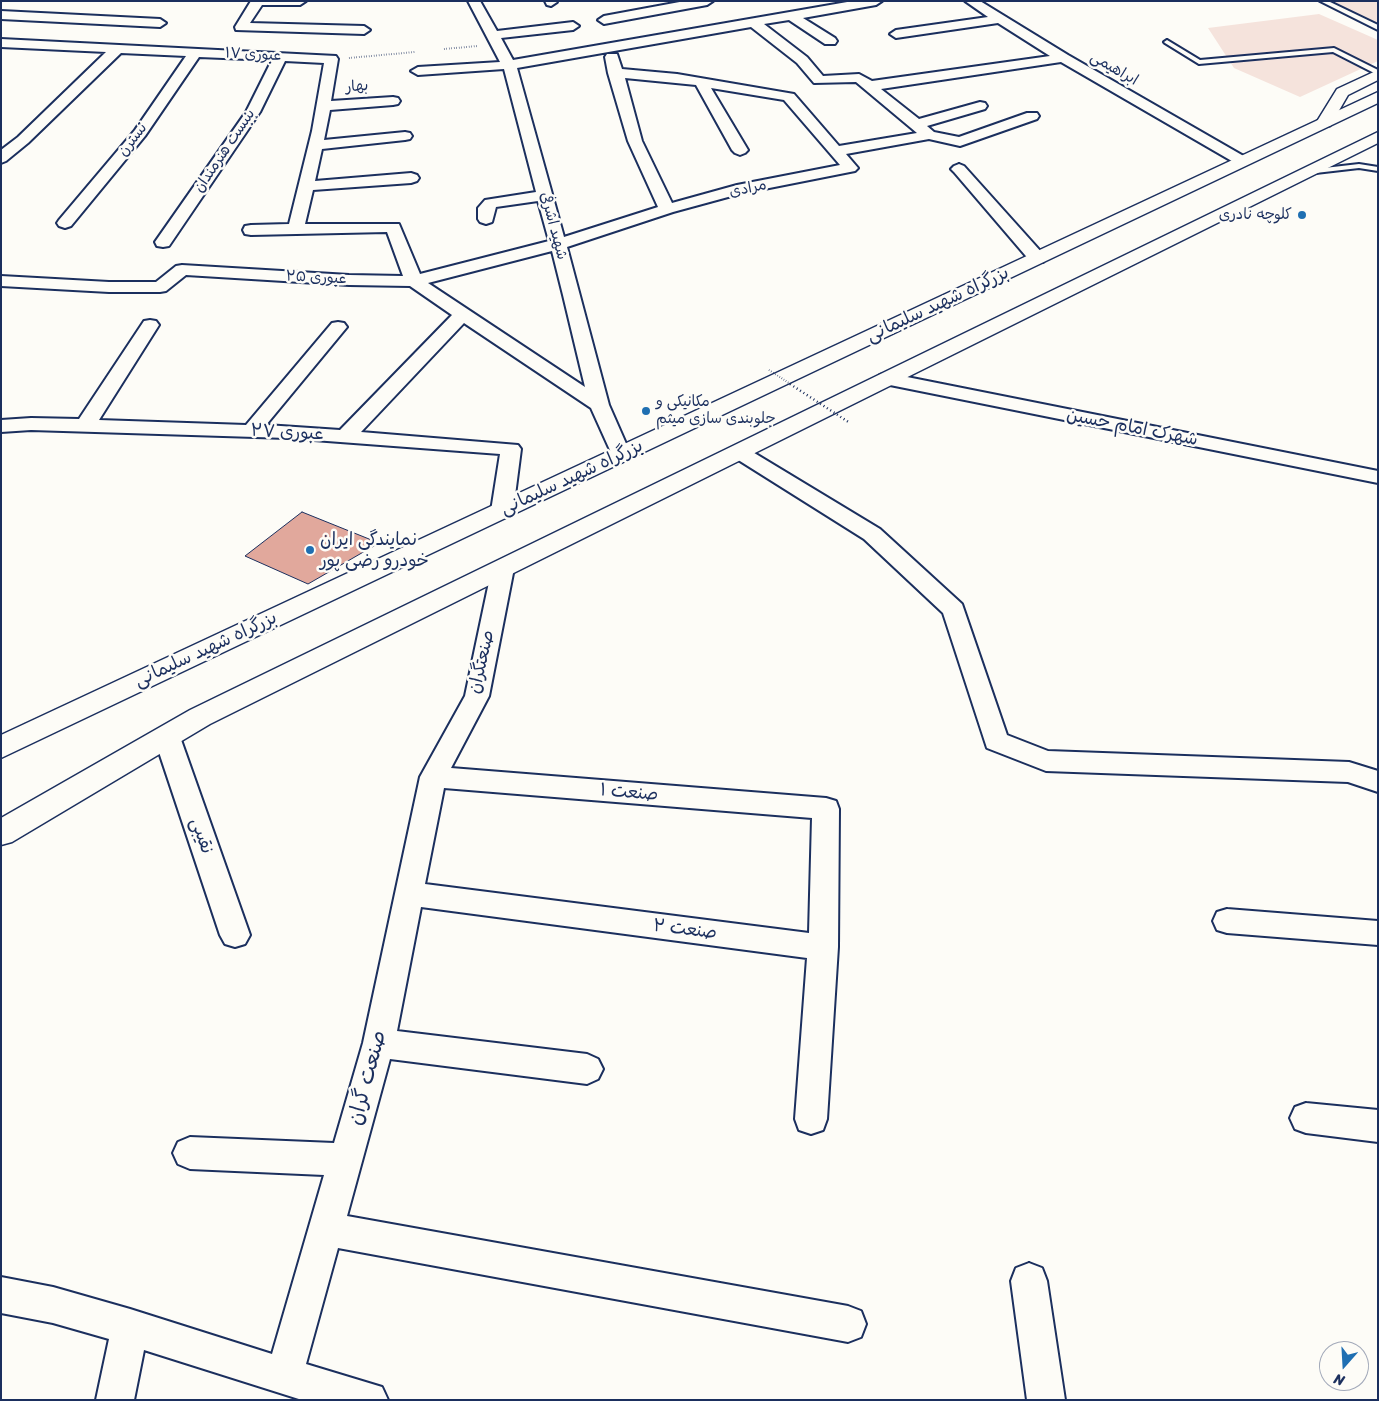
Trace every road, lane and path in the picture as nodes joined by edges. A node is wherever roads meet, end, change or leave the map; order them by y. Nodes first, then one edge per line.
1 (258, 1) edge
2 (300, 1) edge
3 (474, 1) edge
4 (707, 1) edge
5 (876, 1) edge
6 (971, 1) edge
7 (1323, 1) edge
8 (281, 2) edge
9 (1, 15) edge
10 (792, 16) junction
11 (743, 17) junction
12 (999, 19) junction
13 (604, 20) dead end
14 (160, 23) dead end
15 (573, 26) dead end
16 (1378, 28) edge
17 (364, 30) dead end
18 (896, 34) dead end
19 (493, 35) junction
20 (830, 41) dead end
21 (1167, 42) dead end
22 (1, 43) edge
23 (610, 47) junction
24 (118, 48) junction
25 (195, 52) junction
26 (282, 56) junction
27 (1063, 58) junction
28 (509, 65) junction
29 (418, 71) dead end
30 (615, 73) junction
31 (1378, 73) edge
32 (701, 82) junction
33 (869, 86) junction
34 (393, 101) dead end
35 (1369, 101) edge
36 (323, 106) junction
37 (980, 106) dead end
38 (1032, 116) dead end
39 (1324, 123) junction
40 (916, 125) junction
41 (929, 135) junction
42 (405, 136) dead end
43 (1378, 137) edge
44 (316, 145) junction
45 (740, 150) dead end
46 (836, 151) junction
47 (1, 158) edge
48 (1242, 162) junction
49 (959, 169) dead end
50 (1378, 169) edge
51 (1304, 173) junction
52 (410, 178) dead end
53 (306, 186) junction
54 (545, 194) junction
55 (667, 208) junction
56 (486, 219) dead end
57 (65, 223) dead end
58 (296, 229) junction
59 (251, 230) dead end
60 (163, 242) dead end
61 (559, 244) junction
62 (1037, 258) junction
63 (1, 281) edge
64 (414, 281) junction
65 (463, 314) junction
66 (150, 325) dead end
67 (338, 327) dead end
68 (769, 370) dead end
69 (887, 379) junction
70 (599, 404) junction
71 (850, 423) dead end
72 (1, 426) edge
73 (85, 426) junction
74 (251, 431) junction
75 (345, 436) junction
76 (739, 452) junction
77 (621, 455) junction
78 (1378, 477) edge
79 (502, 511) junction
80 (502, 568) junction
81 (167, 736) junction
82 (1, 747) edge
83 (433, 777) junction
84 (1378, 782) edge
85 (1, 833) edge
86 (410, 894) junction
87 (1227, 921) dead end
88 (1378, 933) edge
89 (235, 935) dead end
90 (823, 947) junction
91 (379, 1043) junction
92 (587, 1069) dead end
93 (1306, 1118) dead end
94 (811, 1119) dead end
95 (1378, 1126) edge
96 (190, 1153) dead end
97 (345, 1160) junction
98 (326, 1229) junction
99 (1029, 1281) dead end
100 (1, 1295) edge
101 (848, 1324) dead end
102 (130, 1327) junction
103 (284, 1376) junction
104 (115, 1400) edge
105 (369, 1400) edge
106 (1046, 1400) edge

1 - 8 street
1 - 17 street
2 - 8 street
3 - 19 street, شهید اشرفی
4 - 13 street
5 - 10 street
6 - 12 street, ابراهیمی
7 - 16 lane
9 - 14 street
10 - 11 street
10 - 20 street
11 - 23 street
11 - 33 street
12 - 18 street
12 - 27 street, ابراهیمی
15 - 19 street
19 - 28 street, شهید اشرفی
21 - 31 lane
22 - 24 street, عبوری ۱۷
23 - 28 street
23 - 30 street
24 - 25 street, عبوری ۱۷
24 - 47 street
25 - 26 street, عبوری ۱۷
25 - 57 street, نسترن
26 - 36 street, عبوری ۱۷
26 - 60 street, بنبست هنرمندان
27 - 33 street
27 - 48 street, ابراهیمی
28 - 29 street
28 - 54 street, شهید اشرفی
30 - 32 street
30 - 55 street
31 - 39 main road
32 - 45 street
32 - 46 street, مرادی
33 - 40 street
34 - 36 street, بهار
35 - 39 main road, بزرگراه شهید سلیمانی
36 - 44 street, عبوری ۱۷
37 - 40 street
38 - 41 street
39 - 48 main road, بزرگراه شهید سلیمانی
40 - 41 street
41 - 46 street
42 - 44 street
43 - 51 main road
44 - 53 street, عبوری ۱۷
46 - 55 street, مرادی
48 - 62 main road, بزرگراه شهید سلیمانی
49 - 62 street
50 - 51 lane
51 - 69 main road
52 - 53 street
53 - 58 street, عبوری ۱۷
54 - 56 street
54 - 61 street, شهید اشرفی
55 - 61 street, مرادی
58 - 59 street
58 - 64 street
61 - 64 street, عبوری ۲۵
61 - 70 street, شهید اشرفی
62 - 77 main road, بزرگراه شهید سلیمانی
63 - 64 street, عبوری ۲۵
64 - 65 street
65 - 70 street
65 - 75 street
66 - 73 street
67 - 74 street
68 - 71 path, bridge
69 - 76 main road
69 - 78 street, شهرک امام حسین
70 - 77 street, شهید اشرفی
72 - 73 street, عبوری ۲۷
73 - 74 street, عبوری ۲۷
74 - 75 street, عبوری ۲۷
75 - 79 street, عبوری ۲۷
76 - 80 main road
76 - 84 street
77 - 79 main road, بزرگراه شهید سلیمانی
79 - 82 main road, بزرگراه شهید سلیمانی
80 - 81 main road
80 - 83 street, صنعتگران
81 - 85 main road
81 - 89 street, نقیبی
83 - 86 street, صنعت گران
83 - 90 street, صنعت ۱
86 - 90 street, صنعت ۲
86 - 91 street, صنعت گران
87 - 88 street
90 - 94 street
91 - 92 street
91 - 97 street, صنعت گران
93 - 95 street
96 - 97 street
97 - 98 street, صنعت گران
98 - 101 street
98 - 103 street, صنعت گران
99 - 106 street
100 - 102 street
102 - 103 street
102 - 104 street
103 - 105 street

